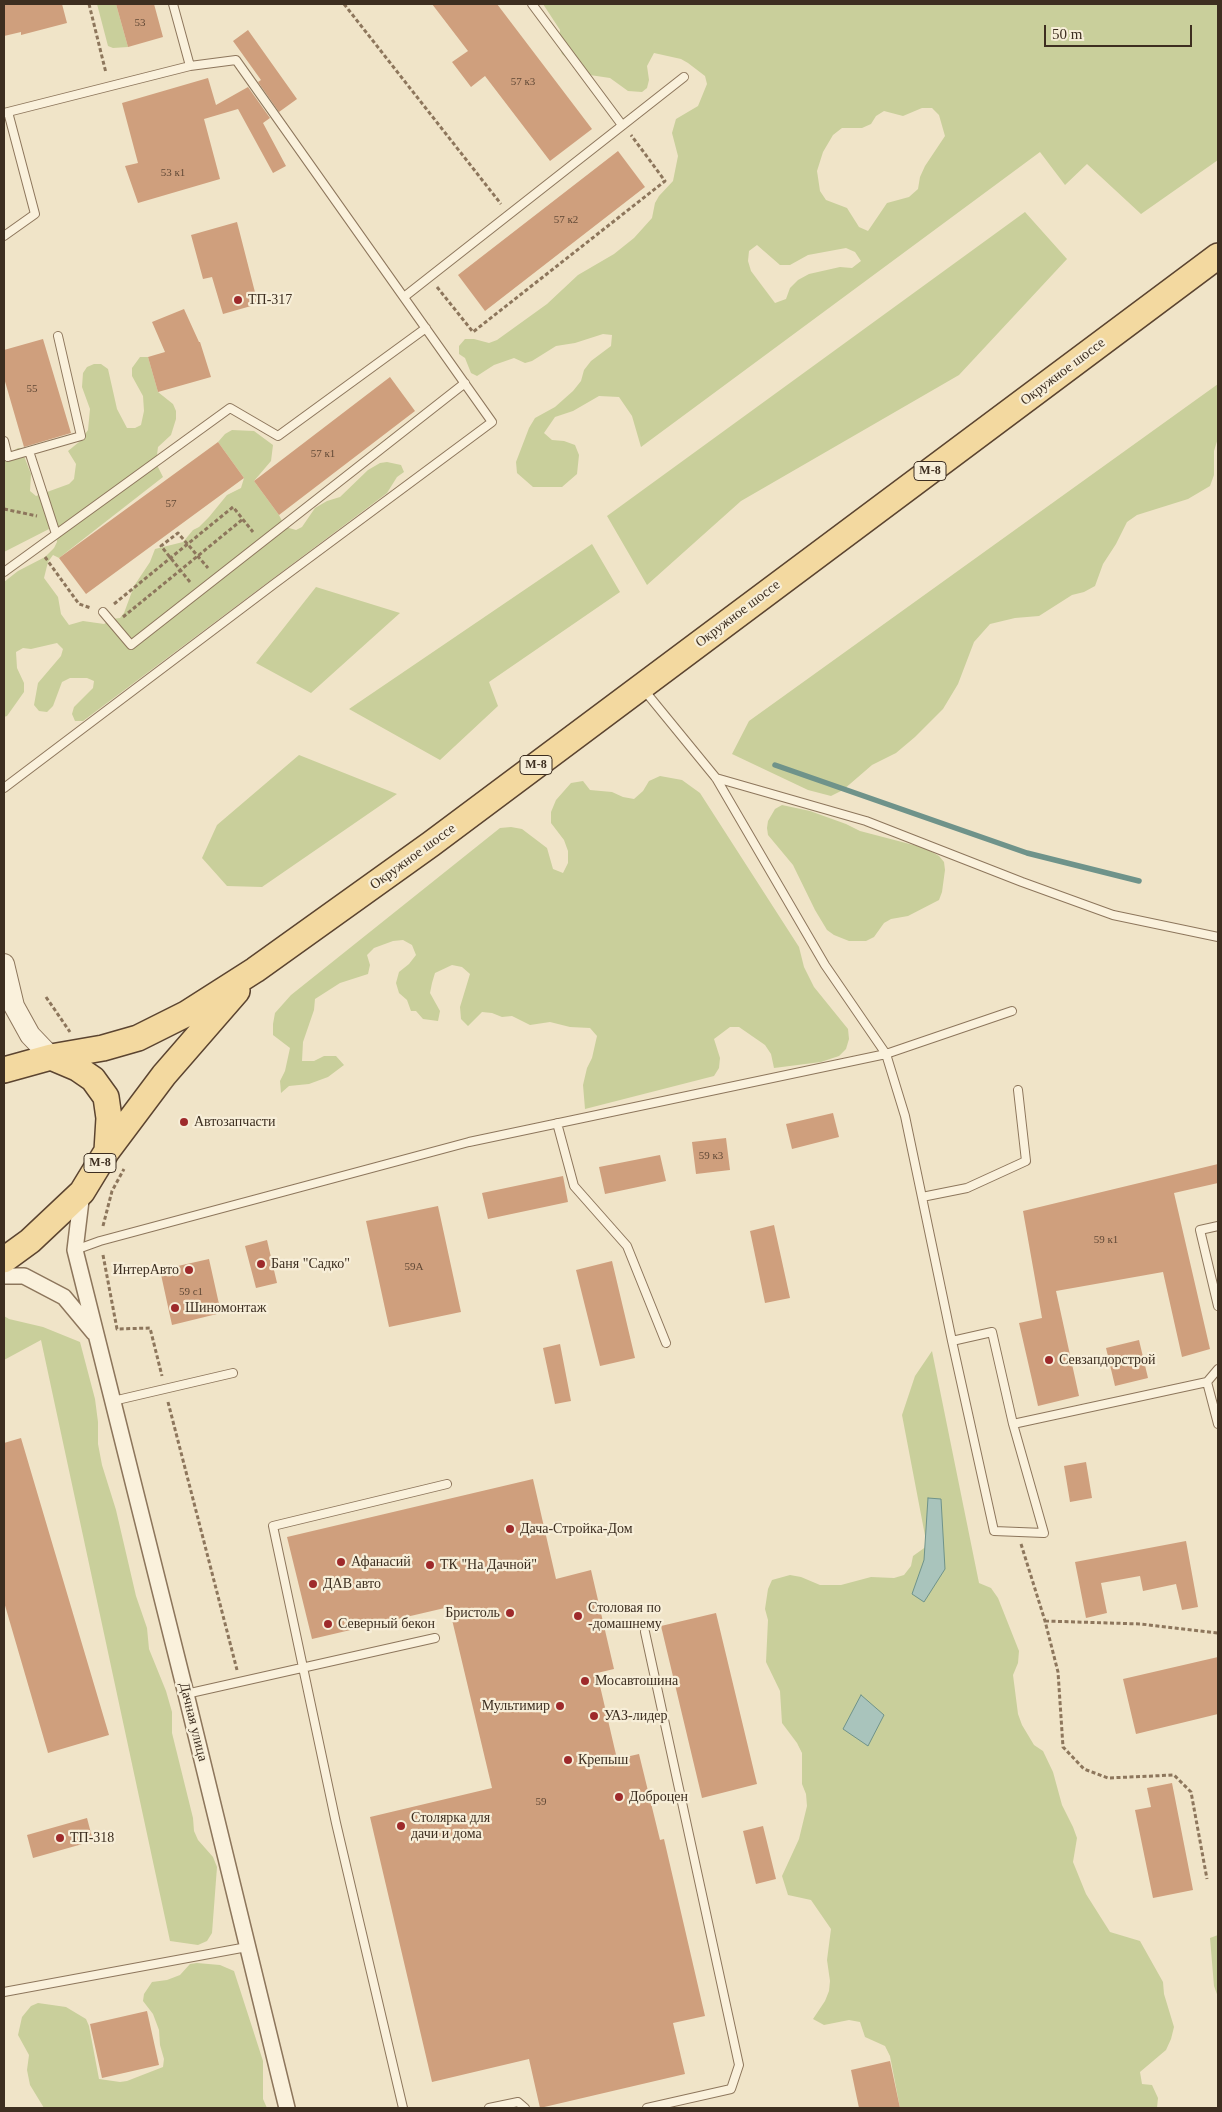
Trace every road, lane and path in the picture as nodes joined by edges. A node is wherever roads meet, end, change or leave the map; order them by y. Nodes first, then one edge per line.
1 (89, 4) edge
2 (173, 4) edge
3 (344, 4) edge
4 (532, 4) edge
5 (190, 66) junction
6 (684, 77) dead end
7 (110, 86) junction
8 (6, 112) edge
9 (622, 125) junction
10 (508, 214) junction
11 (4, 236) edge
12 (1218, 256) edge
13 (429, 277) junction
14 (404, 297) junction
15 (426, 328) junction
16 (58, 336) dead end
17 (465, 383) junction
18 (4, 441) edge
19 (29, 451) junction
20 (4, 509) edge
21 (50, 518) junction
22 (243, 519) junction
23 (56, 534) junction
24 (262, 542) junction
25 (188, 544) junction
26 (197, 556) junction
27 (170, 558) junction
28 (180, 570) junction
29 (4, 572) edge
30 (216, 579) junction
31 (199, 592) junction
32 (103, 612) junction
33 (114, 624) junction
34 (641, 686) junction
35 (716, 778) junction
36 (4, 788) edge
37 (1218, 937) edge
38 (4, 964) edge
39 (256, 970) junction
40 (46, 998) dead end
41 (1012, 1011) dead end
42 (78, 1034) dead end
43 (886, 1054) junction
44 (51, 1057) junction
45 (4, 1070) edge
46 (1018, 1090) dead end
47 (557, 1123) junction
48 (107, 1151) junction
49 (82, 1192) junction
50 (922, 1197) junction
51 (1218, 1226) edge
52 (75, 1250) junction
53 (4, 1260) edge
54 (4, 1276) edge
55 (1218, 1306) edge
56 (96, 1336) junction
57 (952, 1341) junction
58 (666, 1343) dead end
59 (1218, 1369) edge
60 (233, 1373) dead end
61 (1207, 1382) junction
62 (113, 1401) junction
63 (1013, 1424) junction
64 (1218, 1424) edge
65 (447, 1484) dead end
66 (1017, 1532) junction
67 (1046, 1621) junction
68 (645, 1632) dead end
69 (1218, 1633) edge
70 (435, 1638) dead end
71 (304, 1667) junction
72 (186, 1694) junction
73 (1207, 1879) dead end
74 (247, 1946) junction
75 (4, 1992) edge
76 (287, 2108) edge
77 (403, 2108) edge
78 (489, 2108) edge
79 (526, 2108) edge
80 (647, 2108) edge

1 - 7 path
2 - 5 lane
3 - 10 path
4 - 9 lane
5 - 7 lane
5 - 14 lane
6 - 9 lane
7 - 8 lane
8 - 11 lane
9 - 10 lane
9 - 13 path
10 - 13 lane
12 - 34 main road, Окружное шоссе / М-8
13 - 14 lane
14 - 15 lane
15 - 17 lane
15 - 23 lane
16 - 19 lane
17 - 24 lane
17 - 36 lane
18 - 19 lane
19 - 21 lane
20 - 21 path
21 - 23 lane
22 - 24 path
22 - 25 path
22 - 26 path
23 - 29 lane
23 - 32 path
24 - 30 lane
25 - 26 path
25 - 27 path
25 - 27 path
26 - 28 path
26 - 30 path
27 - 28 path
27 - 32 path
28 - 31 path
28 - 33 path
30 - 31 lane
31 - 33 lane
32 - 33 lane
34 - 35 lane
34 - 39 main road, Окружное шоссе / М-8
35 - 37 lane
35 - 43 lane
38 - 44 street
39 - 44 main road, Окружное шоссе / М-8
39 - 48 main road, Окружное шоссе / М-8
40 - 42 path
41 - 43 lane
43 - 47 lane
43 - 50 lane
44 - 45 main road, Окружное шоссе / М-8
44 - 48 main road, Окружное шоссе / М-8
46 - 50 lane
47 - 52 lane
47 - 58 lane
48 - 49 main road, Окружное шоссе / М-8
49 - 52 street, Дачная улица
49 - 53 main road, Окружное шоссе / М-8
50 - 57 lane
51 - 55 lane
52 - 56 street, Дачная улица
54 - 56 street, Дачная улица
56 - 62 street, Дачная улица
57 - 63 lane
57 - 66 lane
59 - 61 lane
60 - 62 lane
61 - 63 lane
61 - 64 lane
62 - 72 street, Дачная улица
63 - 66 lane
65 - 71 lane
66 - 67 path
67 - 69 path
67 - 73 path
68 - 80 lane
70 - 71 lane
71 - 72 lane
71 - 77 lane
72 - 74 street, Дачная улица
74 - 75 lane
74 - 76 street, Дачная улица
78 - 79 lane

